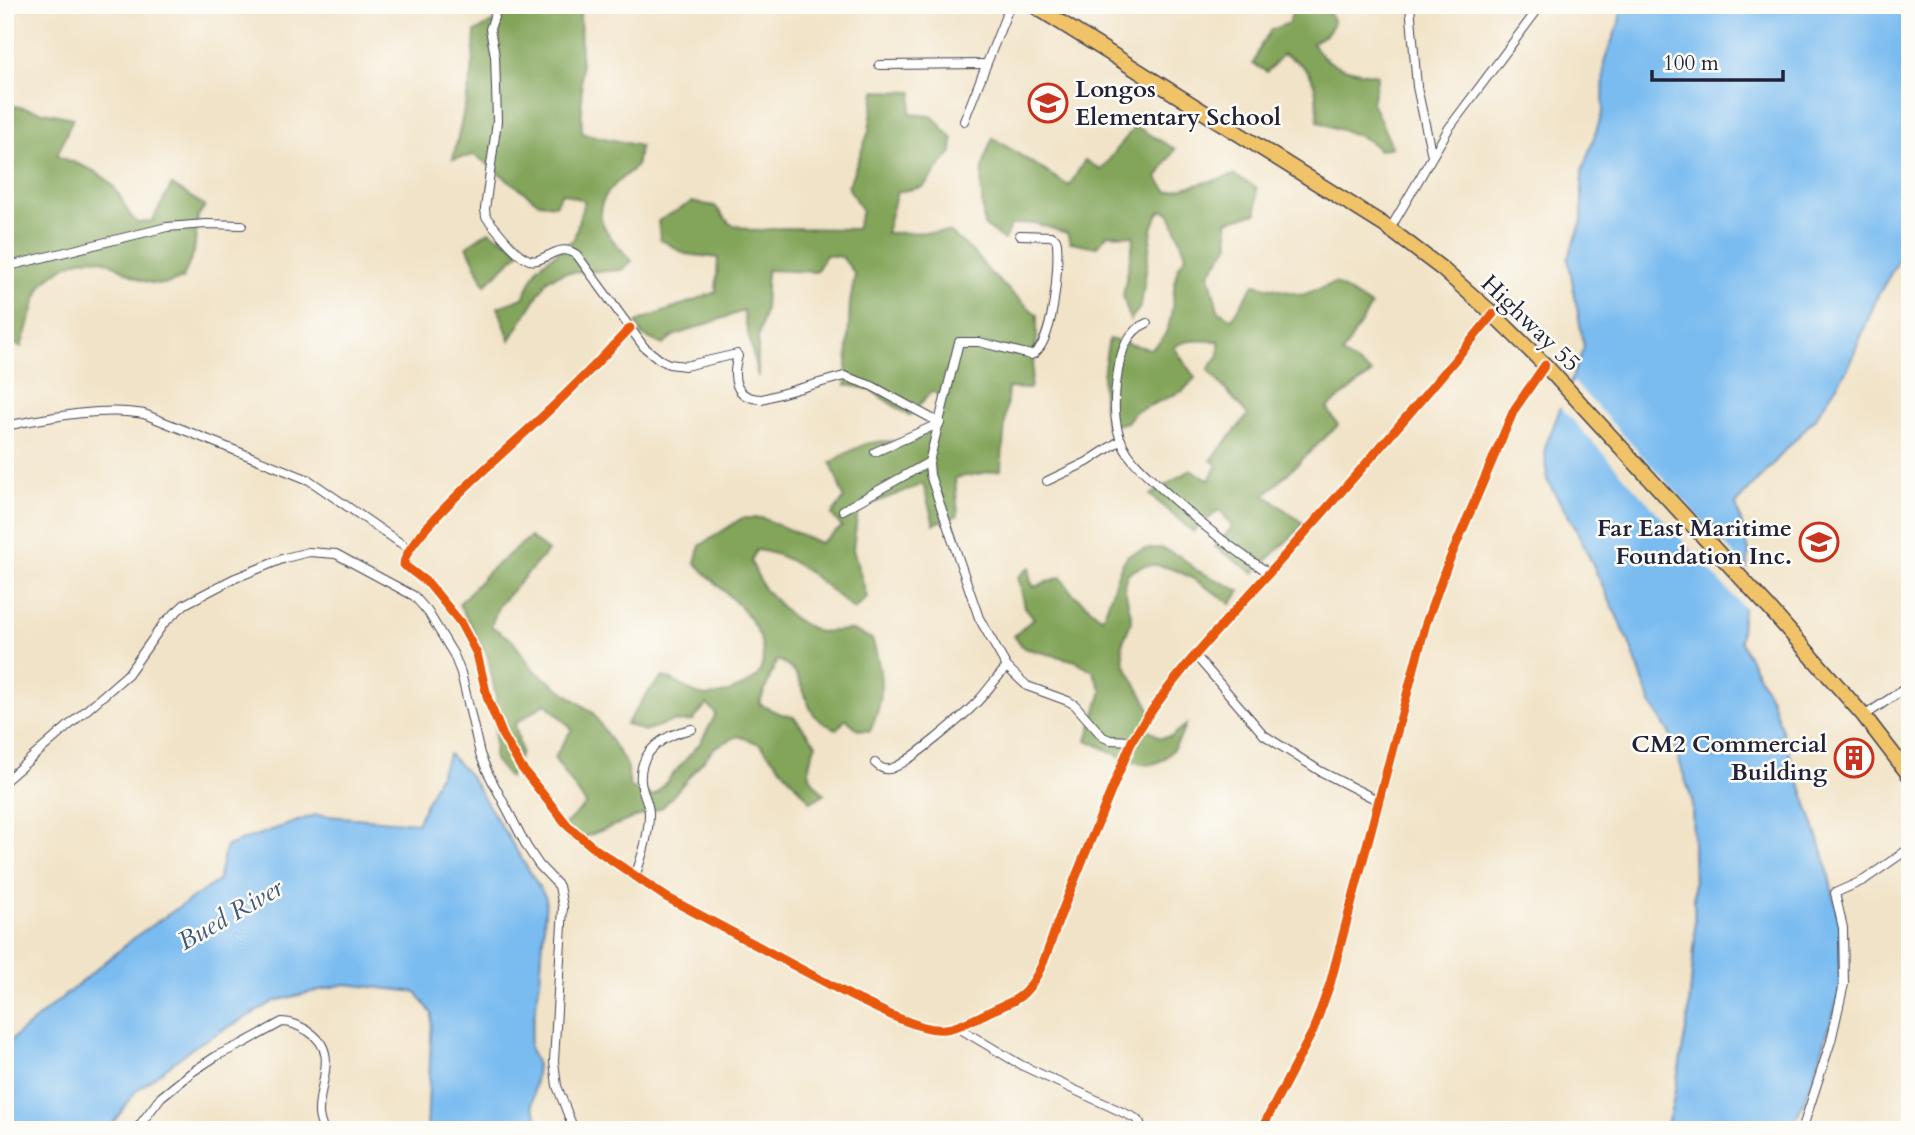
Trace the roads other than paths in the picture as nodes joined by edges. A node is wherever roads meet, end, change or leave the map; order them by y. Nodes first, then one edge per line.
1 (498, 5) edge
2 (1010, 5) edge
3 (1032, 5) edge
4 (1410, 5) edge
5 (1541, 5) edge
6 (986, 64) junction
7 (879, 65) dead end
8 (964, 121) dead end
9 (1432, 156) junction
10 (242, 225) dead end
11 (1390, 229) junction
12 (1020, 235) dead end
13 (5, 267) edge
14 (1493, 314) junction
15 (1147, 323) dead end
16 (631, 328) junction
17 (1545, 365) junction
18 (940, 423) junction
19 (5, 426) edge
20 (1121, 440) junction
21 (875, 452) dead end
22 (929, 462) junction
23 (1047, 481) dead end
24 (844, 510) dead end
25 (409, 550) junction
26 (1269, 573) junction
27 (1196, 656) junction
28 (1007, 667) junction
29 (1910, 685) edge
30 (1864, 716) junction
31 (692, 729) dead end
32 (1132, 741) junction
33 (875, 763) dead end
34 (1910, 776) edge
35 (5, 781) edge
36 (1379, 801) junction
37 (1910, 848) edge
38 (635, 877) junction
39 (957, 1027) junction
40 (136, 1130) edge
41 (323, 1130) edge
42 (574, 1130) edge
43 (1140, 1130) edge
44 (1261, 1130) edge
45 (1801, 1130) edge

1 - 16 street
2 - 6 street
3 - 11 highway, Highway 55
4 - 9 street
5 - 9 street
6 - 7 street
6 - 8 street
9 - 11 street
10 - 13 street
11 - 14 highway, Highway 55
12 - 18 street
14 - 17 highway, Highway 55
14 - 26 street
15 - 20 street
16 - 18 street
16 - 25 street
17 - 30 highway, Highway 55
17 - 36 street
18 - 21 street
18 - 22 street
19 - 25 street
20 - 23 street
20 - 26 street
22 - 24 street
22 - 28 street
25 - 38 street
26 - 27 street
27 - 32 street
27 - 36 street
28 - 32 street
28 - 33 street
29 - 30 street
30 - 34 highway, Highway 55
31 - 38 street
32 - 39 street
35 - 42 street
36 - 44 street
37 - 45 street
38 - 39 street
39 - 43 street
40 - 41 street

